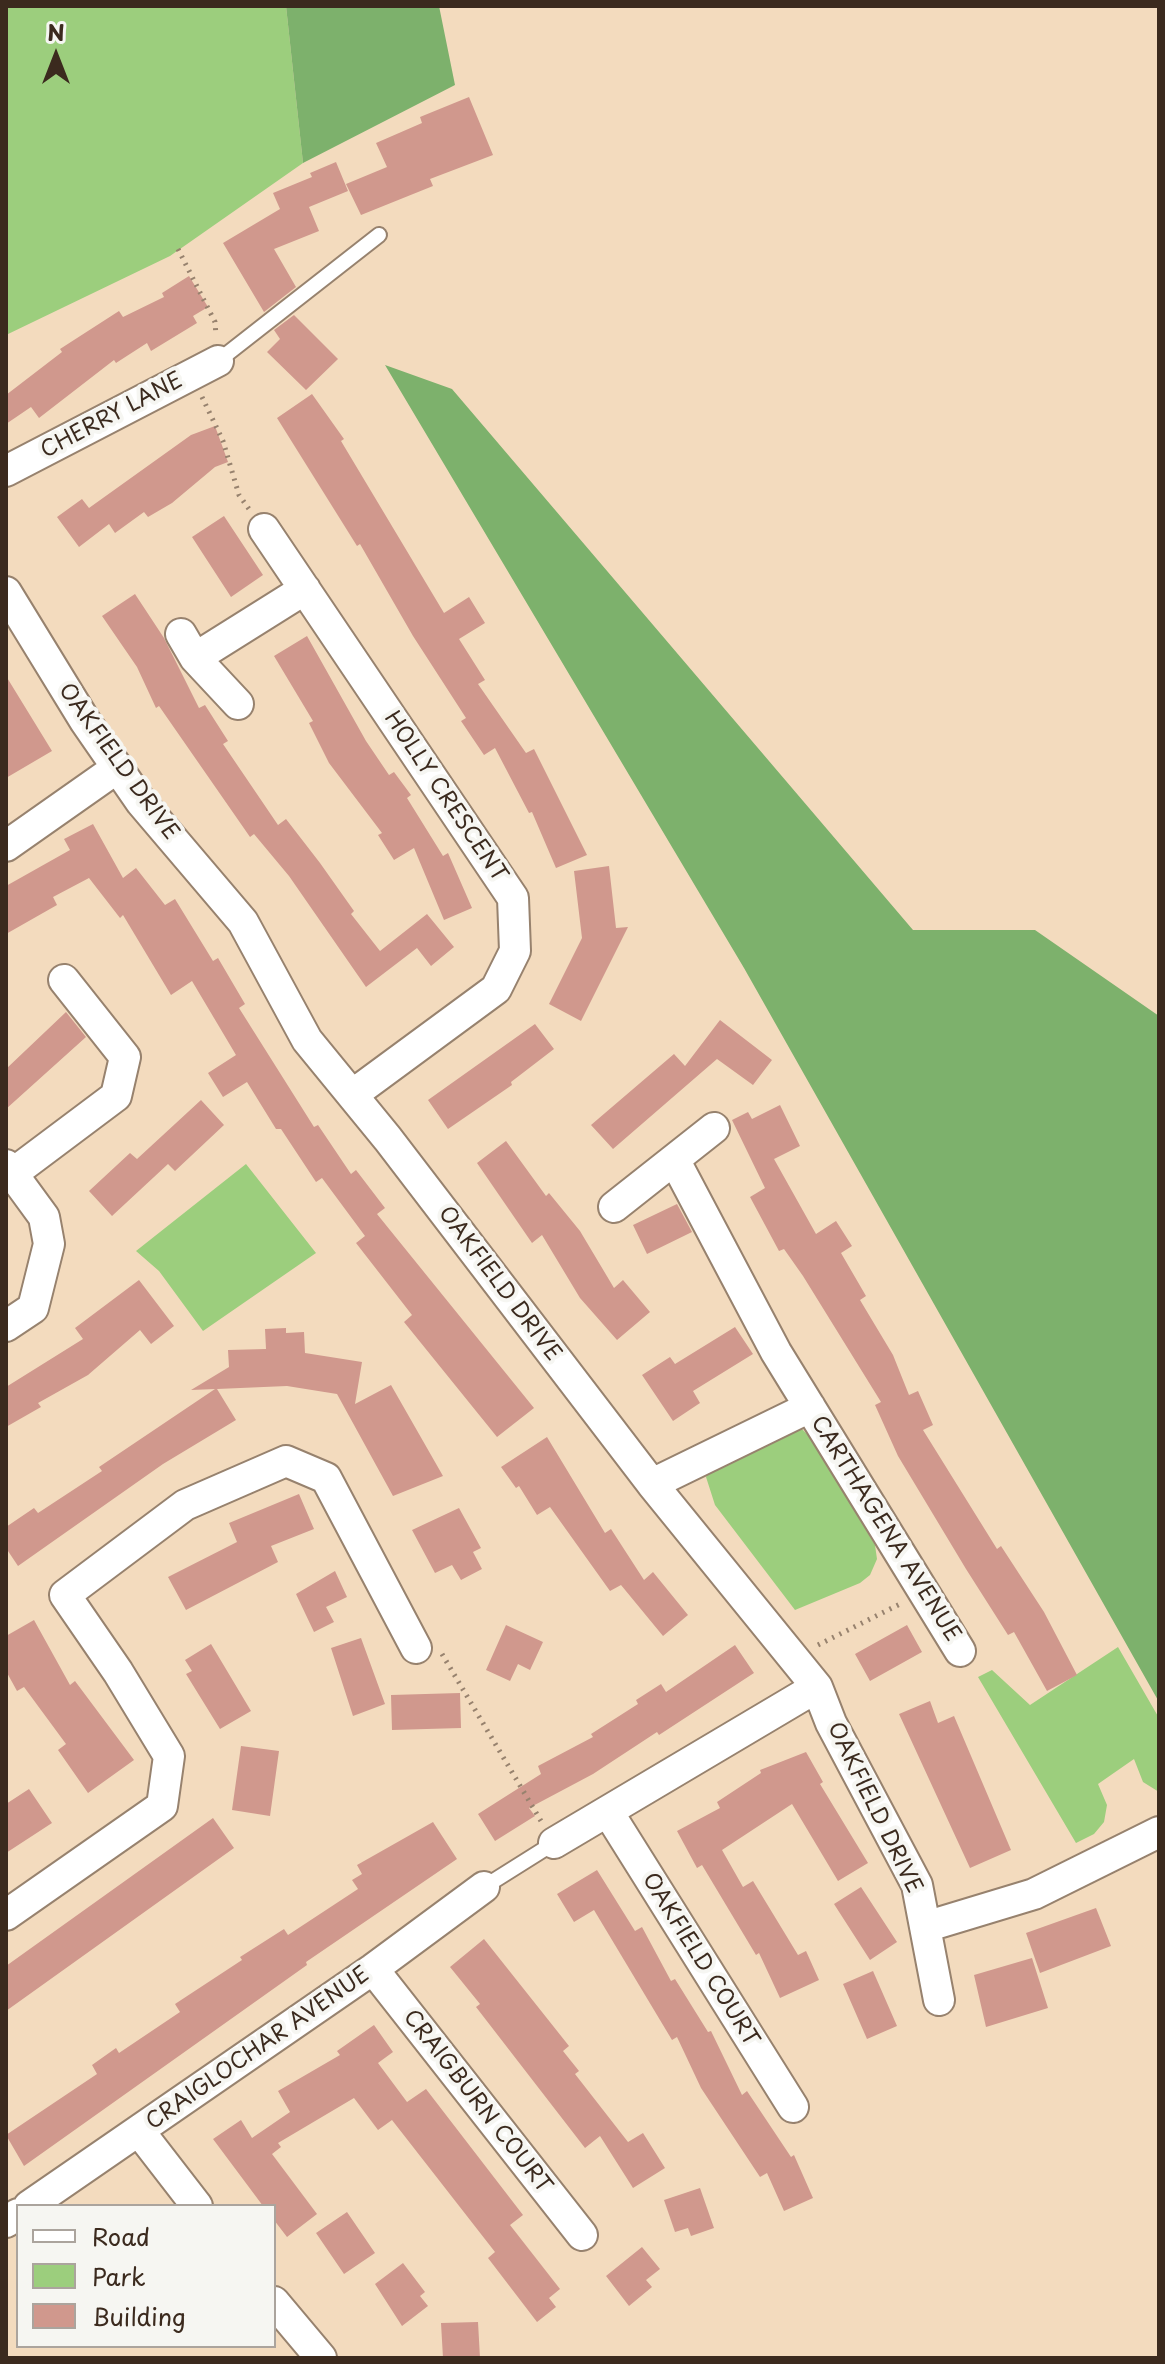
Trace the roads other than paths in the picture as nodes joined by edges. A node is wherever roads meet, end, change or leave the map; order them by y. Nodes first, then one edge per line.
1 (379, 235) dead end
2 (205, 368) joint
3 (6, 471) edge
4 (264, 529) road end
5 (305, 589) junction
6 (6, 592) edge
7 (238, 704) dead end
8 (117, 768) junction
9 (6, 846) edge
10 (64, 980) dead end
11 (352, 1095) junction
12 (714, 1128) dead end
13 (675, 1161) junction
14 (9, 1170) edge
15 (614, 1207) dead end
16 (6, 1326) edge
17 (810, 1407) junction
18 (652, 1484) junction
19 (416, 1648) road end
20 (960, 1651) dead end
21 (817, 1687) junction
22 (608, 1812) junction
23 (1159, 1832) edge
24 (554, 1843) joint
25 (484, 1887) joint
26 (6, 1915) edge
27 (925, 1927) junction
28 (373, 1969) junction
29 (939, 2000) dead end
30 (793, 2107) dead end
31 (139, 2131) junction
32 (32, 2204) edge
33 (195, 2204) edge
34 (582, 2235) dead end
35 (276, 2304) edge
36 (321, 2358) edge

1 - 2 lane
2 - 3 street, CHERRY LANE
4 - 5 street, HOLLY CRESCENT
5 - 7 street
5 - 11 street, HOLLY CRESCENT
6 - 8 street, OAKFIELD DRIVE
8 - 9 street
8 - 11 street, OAKFIELD DRIVE
10 - 14 street
11 - 18 street, OAKFIELD DRIVE
12 - 13 street
13 - 15 street
13 - 17 street, CARTHAGENA AVENUE
14 - 16 street
17 - 18 street, CARTHAGENA AVENUE
17 - 20 street, CARTHAGENA AVENUE
18 - 21 street, OAKFIELD DRIVE
19 - 26 street
21 - 22 street
21 - 27 street, OAKFIELD DRIVE
22 - 24 street
22 - 30 street, OAKFIELD COURT
23 - 27 street
24 - 25 lane
25 - 28 street, CRAIGLOCHAR AVENUE
27 - 29 street, OAKFIELD DRIVE
28 - 31 street, CRAIGLOCHAR AVENUE
28 - 34 street, CRAIGBURN COURT
31 - 32 street, CRAIGLOCHAR AVENUE
31 - 33 street
35 - 36 street

